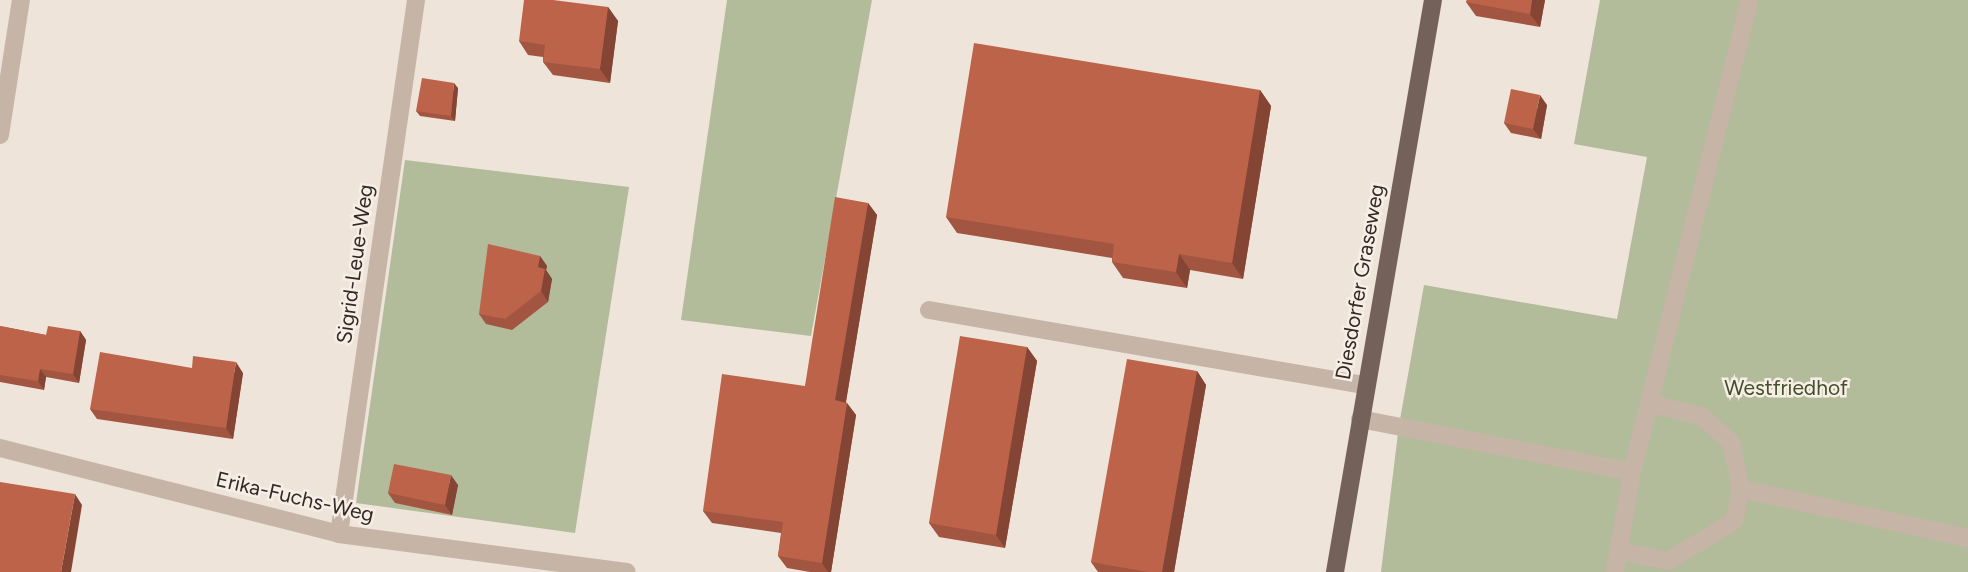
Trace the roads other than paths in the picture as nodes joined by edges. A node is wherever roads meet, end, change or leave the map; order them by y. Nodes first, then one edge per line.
1 (21, 0) edge
2 (416, 0) edge
3 (1433, 0) edge
4 (1750, 0) edge
5 (0, 135) edge
6 (929, 310) dead end
7 (1365, 385) junction
8 (1652, 404) junction
9 (1360, 419) junction
10 (0, 448) edge
11 (1632, 472) junction
12 (1741, 489) junction
13 (339, 534) junction
14 (1968, 538) edge
15 (1619, 551) junction
16 (627, 572) edge
17 (1335, 572) edge
18 (1615, 572) edge

1 - 5 street
2 - 13 street, Sigrid-Leue-Weg
3 - 7 main road, Diesdorfer Graseweg
4 - 8 street
6 - 7 street
7 - 9 main road, Diesdorfer Graseweg
8 - 11 street
8 - 12 street
9 - 11 street
9 - 17 main road, Diesdorfer Graseweg
10 - 13 street, Erika-Fuchs-Weg
11 - 15 street
12 - 14 street
12 - 15 street
13 - 16 street, Erika-Fuchs-Weg
15 - 18 street

